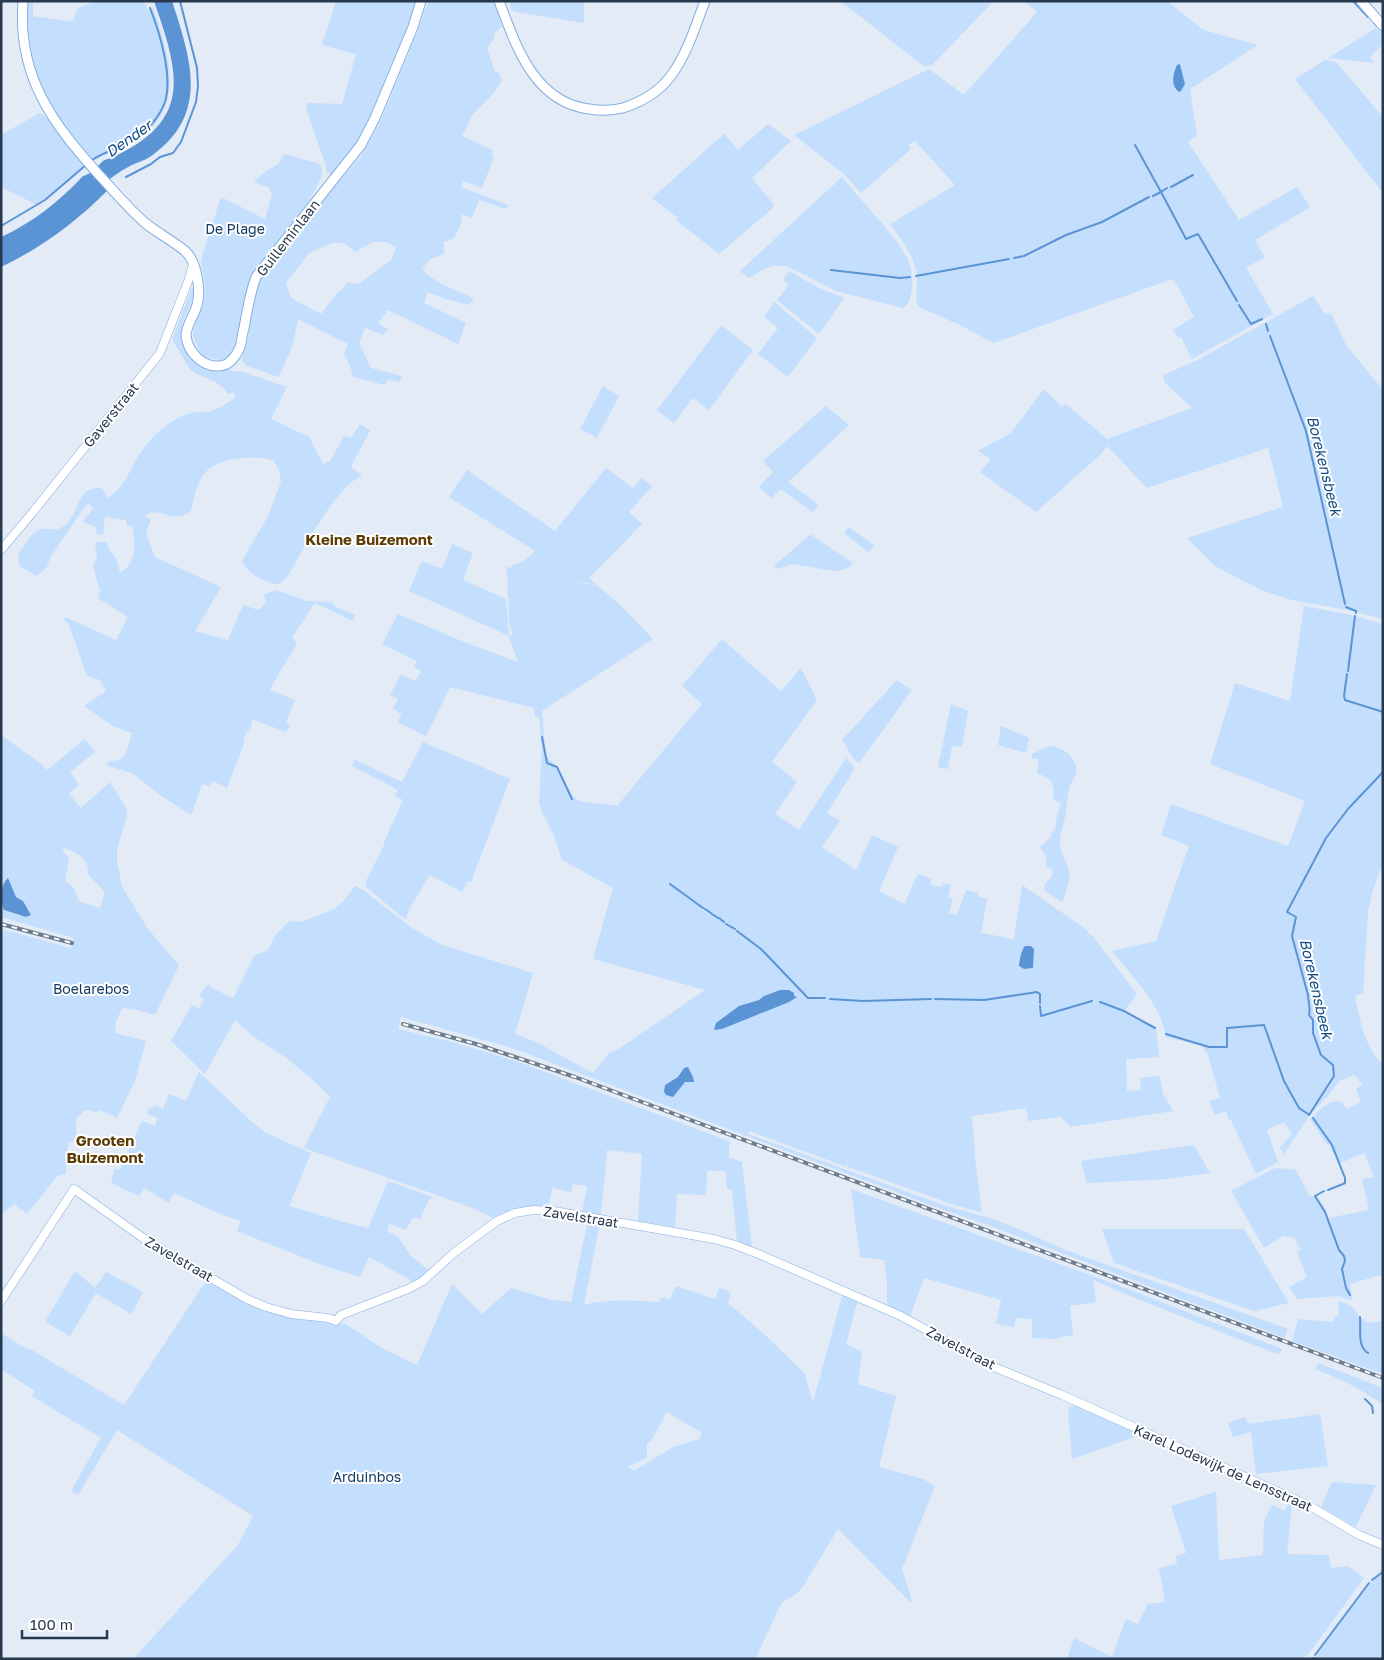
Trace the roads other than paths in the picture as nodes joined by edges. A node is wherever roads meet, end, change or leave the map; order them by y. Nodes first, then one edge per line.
1 (23, 1) edge
2 (421, 1) edge
3 (499, 1) edge
4 (705, 1) edge
5 (1361, 1) edge
6 (1383, 26) edge
7 (193, 264) junction
8 (1, 550) edge
9 (1, 1301) edge
10 (1062, 1395) joint
11 (1383, 1545) edge

1 - 7 main road, Guilleminlaan
2 - 7 main road, Guilleminlaan
3 - 4 main road
5 - 6 main road
7 - 8 street, Gaverstraat
9 - 10 street, Zavelstraat
10 - 11 street, Karel Lodewijk de Lensstraat

